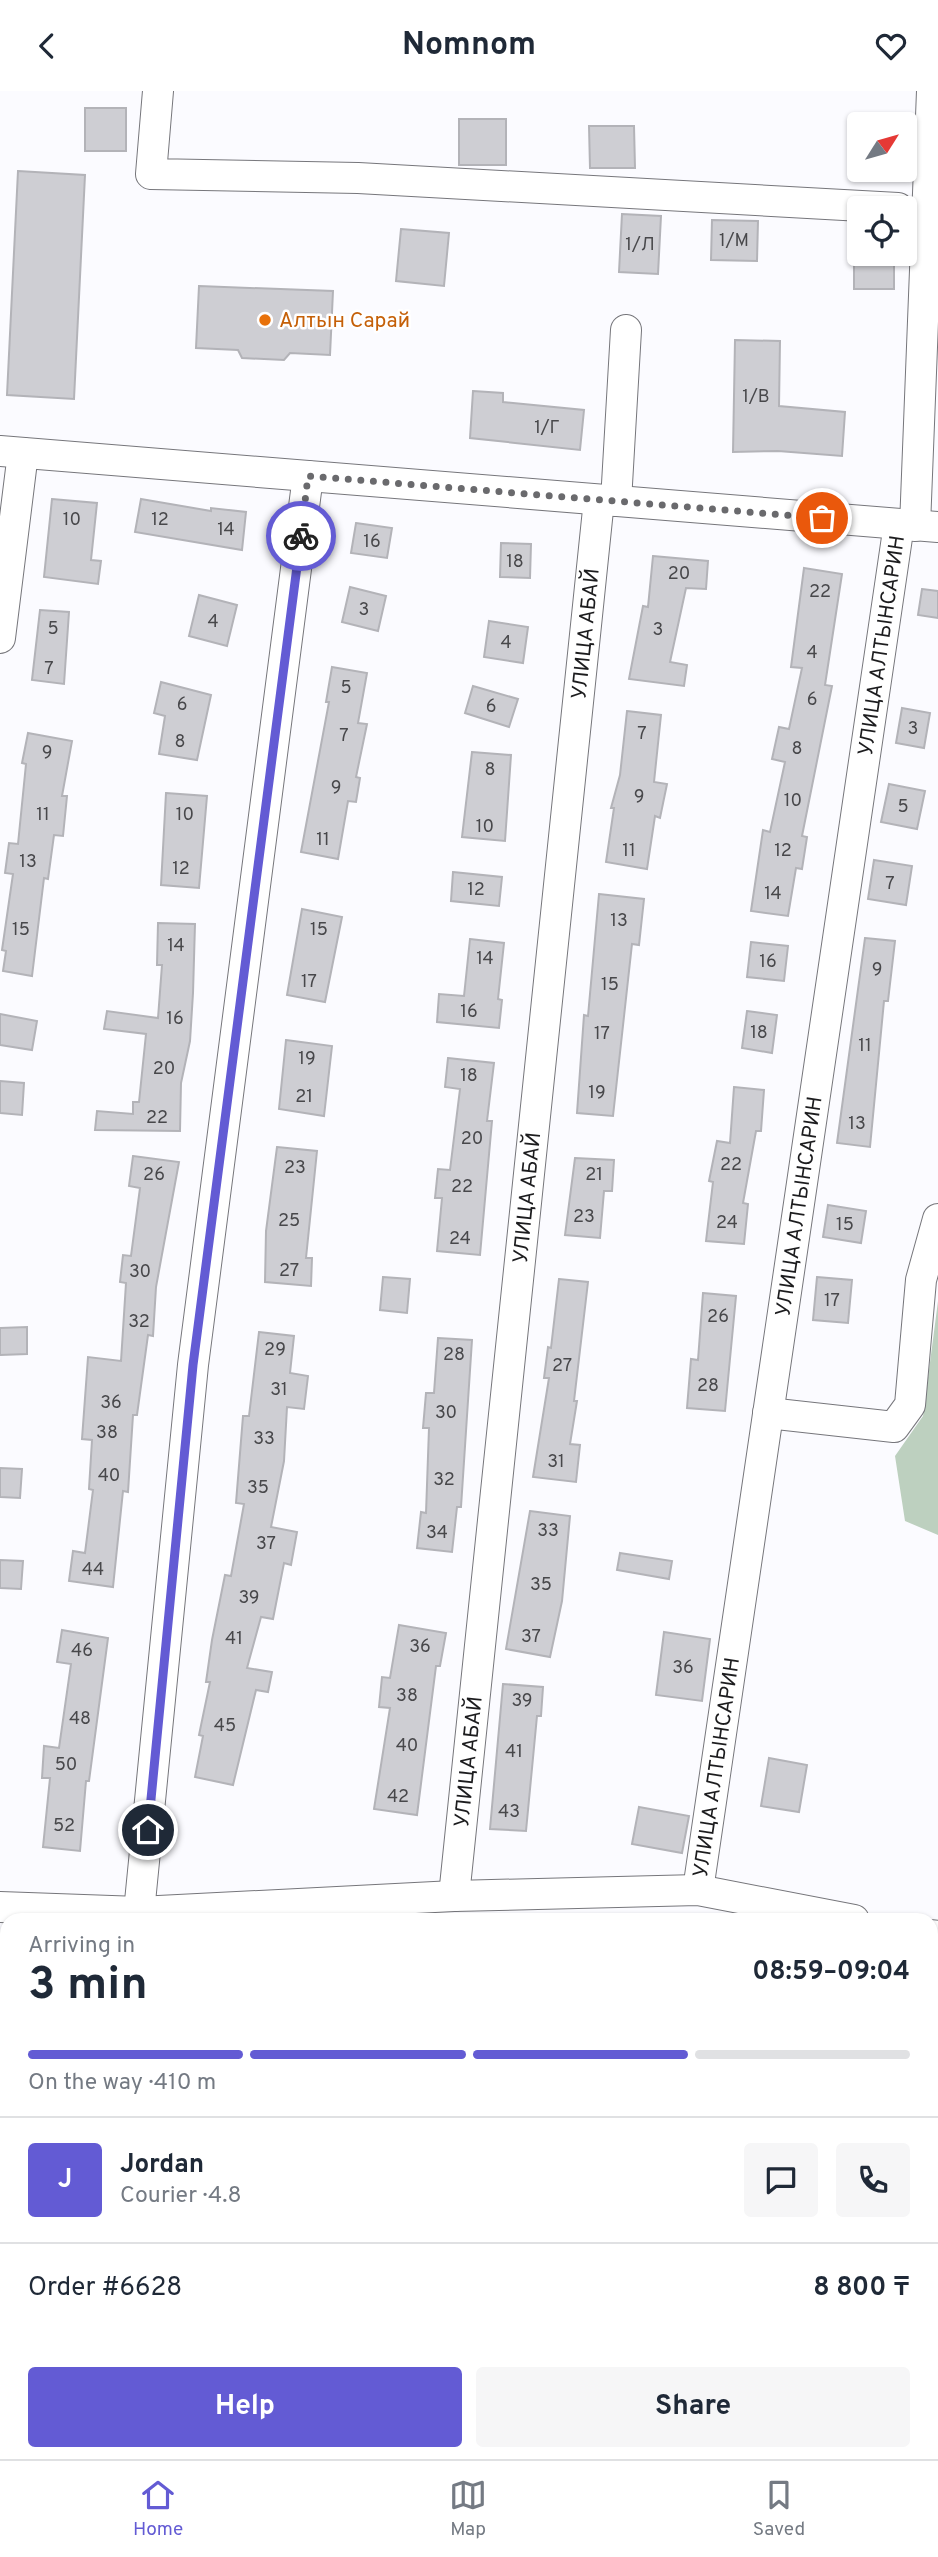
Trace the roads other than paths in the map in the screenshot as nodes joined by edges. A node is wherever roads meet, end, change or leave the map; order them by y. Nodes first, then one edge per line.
1 (158, 91) edge
2 (932, 91) edge
3 (847, 205) edge
4 (923, 210) edge
5 (626, 331) dead end
6 (12, 452) edge
7 (308, 476) junction
8 (607, 501) junction
9 (917, 526) edge
10 (0, 638) edge
11 (938, 1219) edge
12 (768, 1413) junction
13 (698, 1890) junction
14 (454, 1896) junction
15 (605, 1906) edge
16 (0, 1907) edge
17 (139, 1912) junction
18 (193, 1913) edge
19 (258, 1913) edge
20 (818, 1913) edge

1 - 3 street
2 - 4 street, УЛИЦА АЛТЫНСАРИН
4 - 9 street, УЛИЦА АЛТЫНСАРИН
5 - 8 street, УЛИЦА АБАЙ
6 - 7 street
6 - 10 street
7 - 8 street
7 - 17 street
8 - 9 street
8 - 14 street, УЛИЦА АБАЙ
9 - 12 street, УЛИЦА АЛТЫНСАРИН
11 - 12 street
12 - 13 street, УЛИЦА АЛТЫНСАРИН
13 - 15 street
13 - 20 street
14 - 15 street
14 - 19 street
16 - 17 street
17 - 18 street

